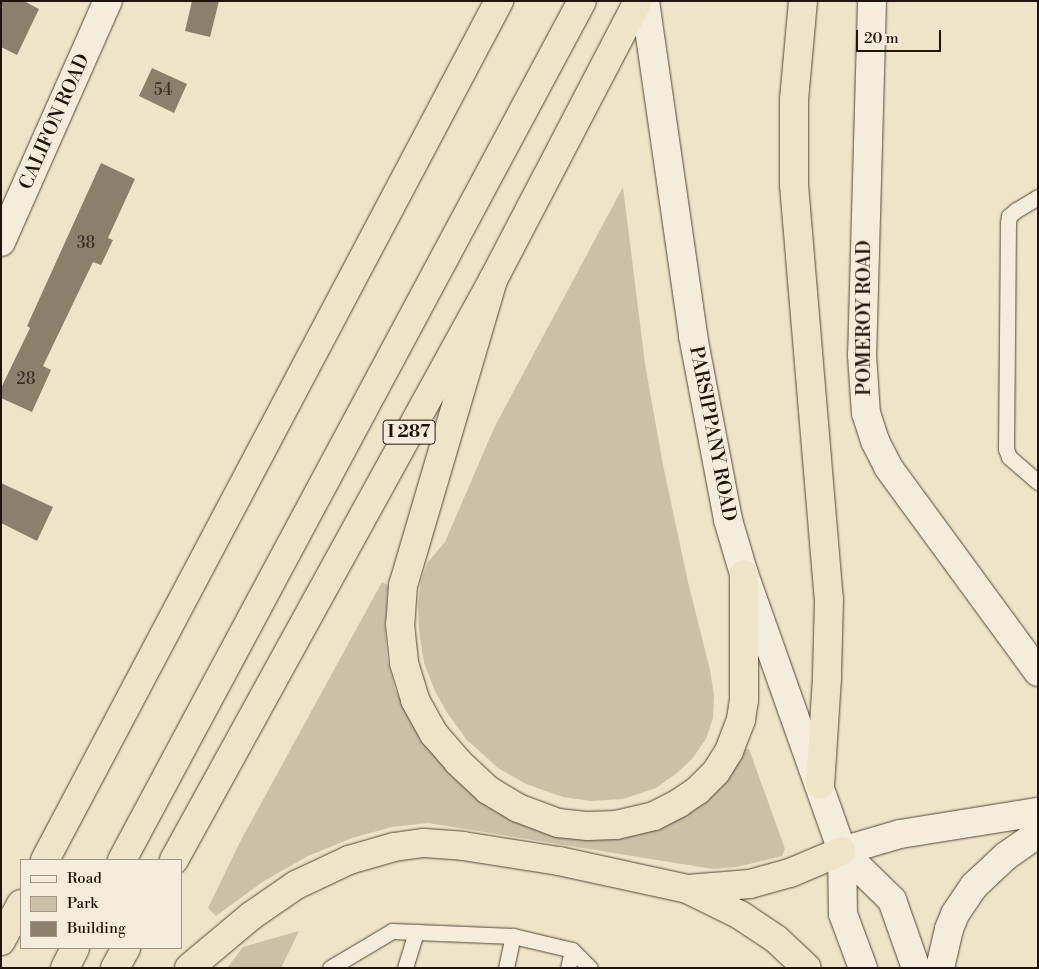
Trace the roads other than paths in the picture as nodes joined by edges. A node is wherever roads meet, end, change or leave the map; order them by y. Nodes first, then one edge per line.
1 (108, 1) edge
2 (499, 1) edge
3 (582, 1) edge
4 (638, 1) edge
5 (645, 1) edge
6 (803, 1) edge
7 (872, 1) edge
8 (1038, 197) edge
9 (1, 242) edge
10 (493, 280) junction
11 (1038, 482) edge
12 (744, 574) junction
13 (1038, 672) edge
14 (820, 785) junction
15 (1038, 812) edge
16 (1038, 834) edge
17 (842, 852) junction
18 (46, 857) edge
19 (123, 859) edge
20 (175, 859) edge
21 (686, 889) junction
22 (20, 893) edge
23 (20, 906) edge
24 (1, 921) edge
25 (416, 932) junction
26 (513, 936) junction
27 (1, 942) edge
28 (74, 949) edge
29 (126, 949) edge
30 (572, 950) junction
31 (65, 968) edge
32 (116, 968) edge
33 (190, 968) edge
34 (330, 968) edge
35 (405, 968) edge
36 (506, 968) edge
37 (568, 968) edge
38 (590, 968) edge
39 (806, 968) edge
40 (863, 968) edge
41 (916, 968) edge
42 (940, 968) edge

1 - 9 main road, CALIFON ROAD
2 - 18 highway
3 - 19 highway
4 - 10 highway, I 287
5 - 12 main road, PARSIPPANY ROAD
6 - 14 highway
7 - 13 main road, POMEROY ROAD
8 - 11 lane
10 - 12 highway
10 - 20 highway, I 287
12 - 14 main road, PARSIPPANY ROAD
14 - 17 main road, PARSIPPANY ROAD
15 - 17 main road
16 - 42 main road
17 - 21 highway
17 - 40 main road, PARSIPPANY ROAD
17 - 41 main road, PARSIPPANY ROAD
21 - 33 highway
21 - 39 highway
22 - 24 highway
23 - 27 highway
25 - 26 lane
25 - 34 lane
25 - 35 lane
26 - 30 lane
26 - 36 lane
28 - 31 highway
29 - 32 highway
30 - 37 lane
30 - 38 lane

